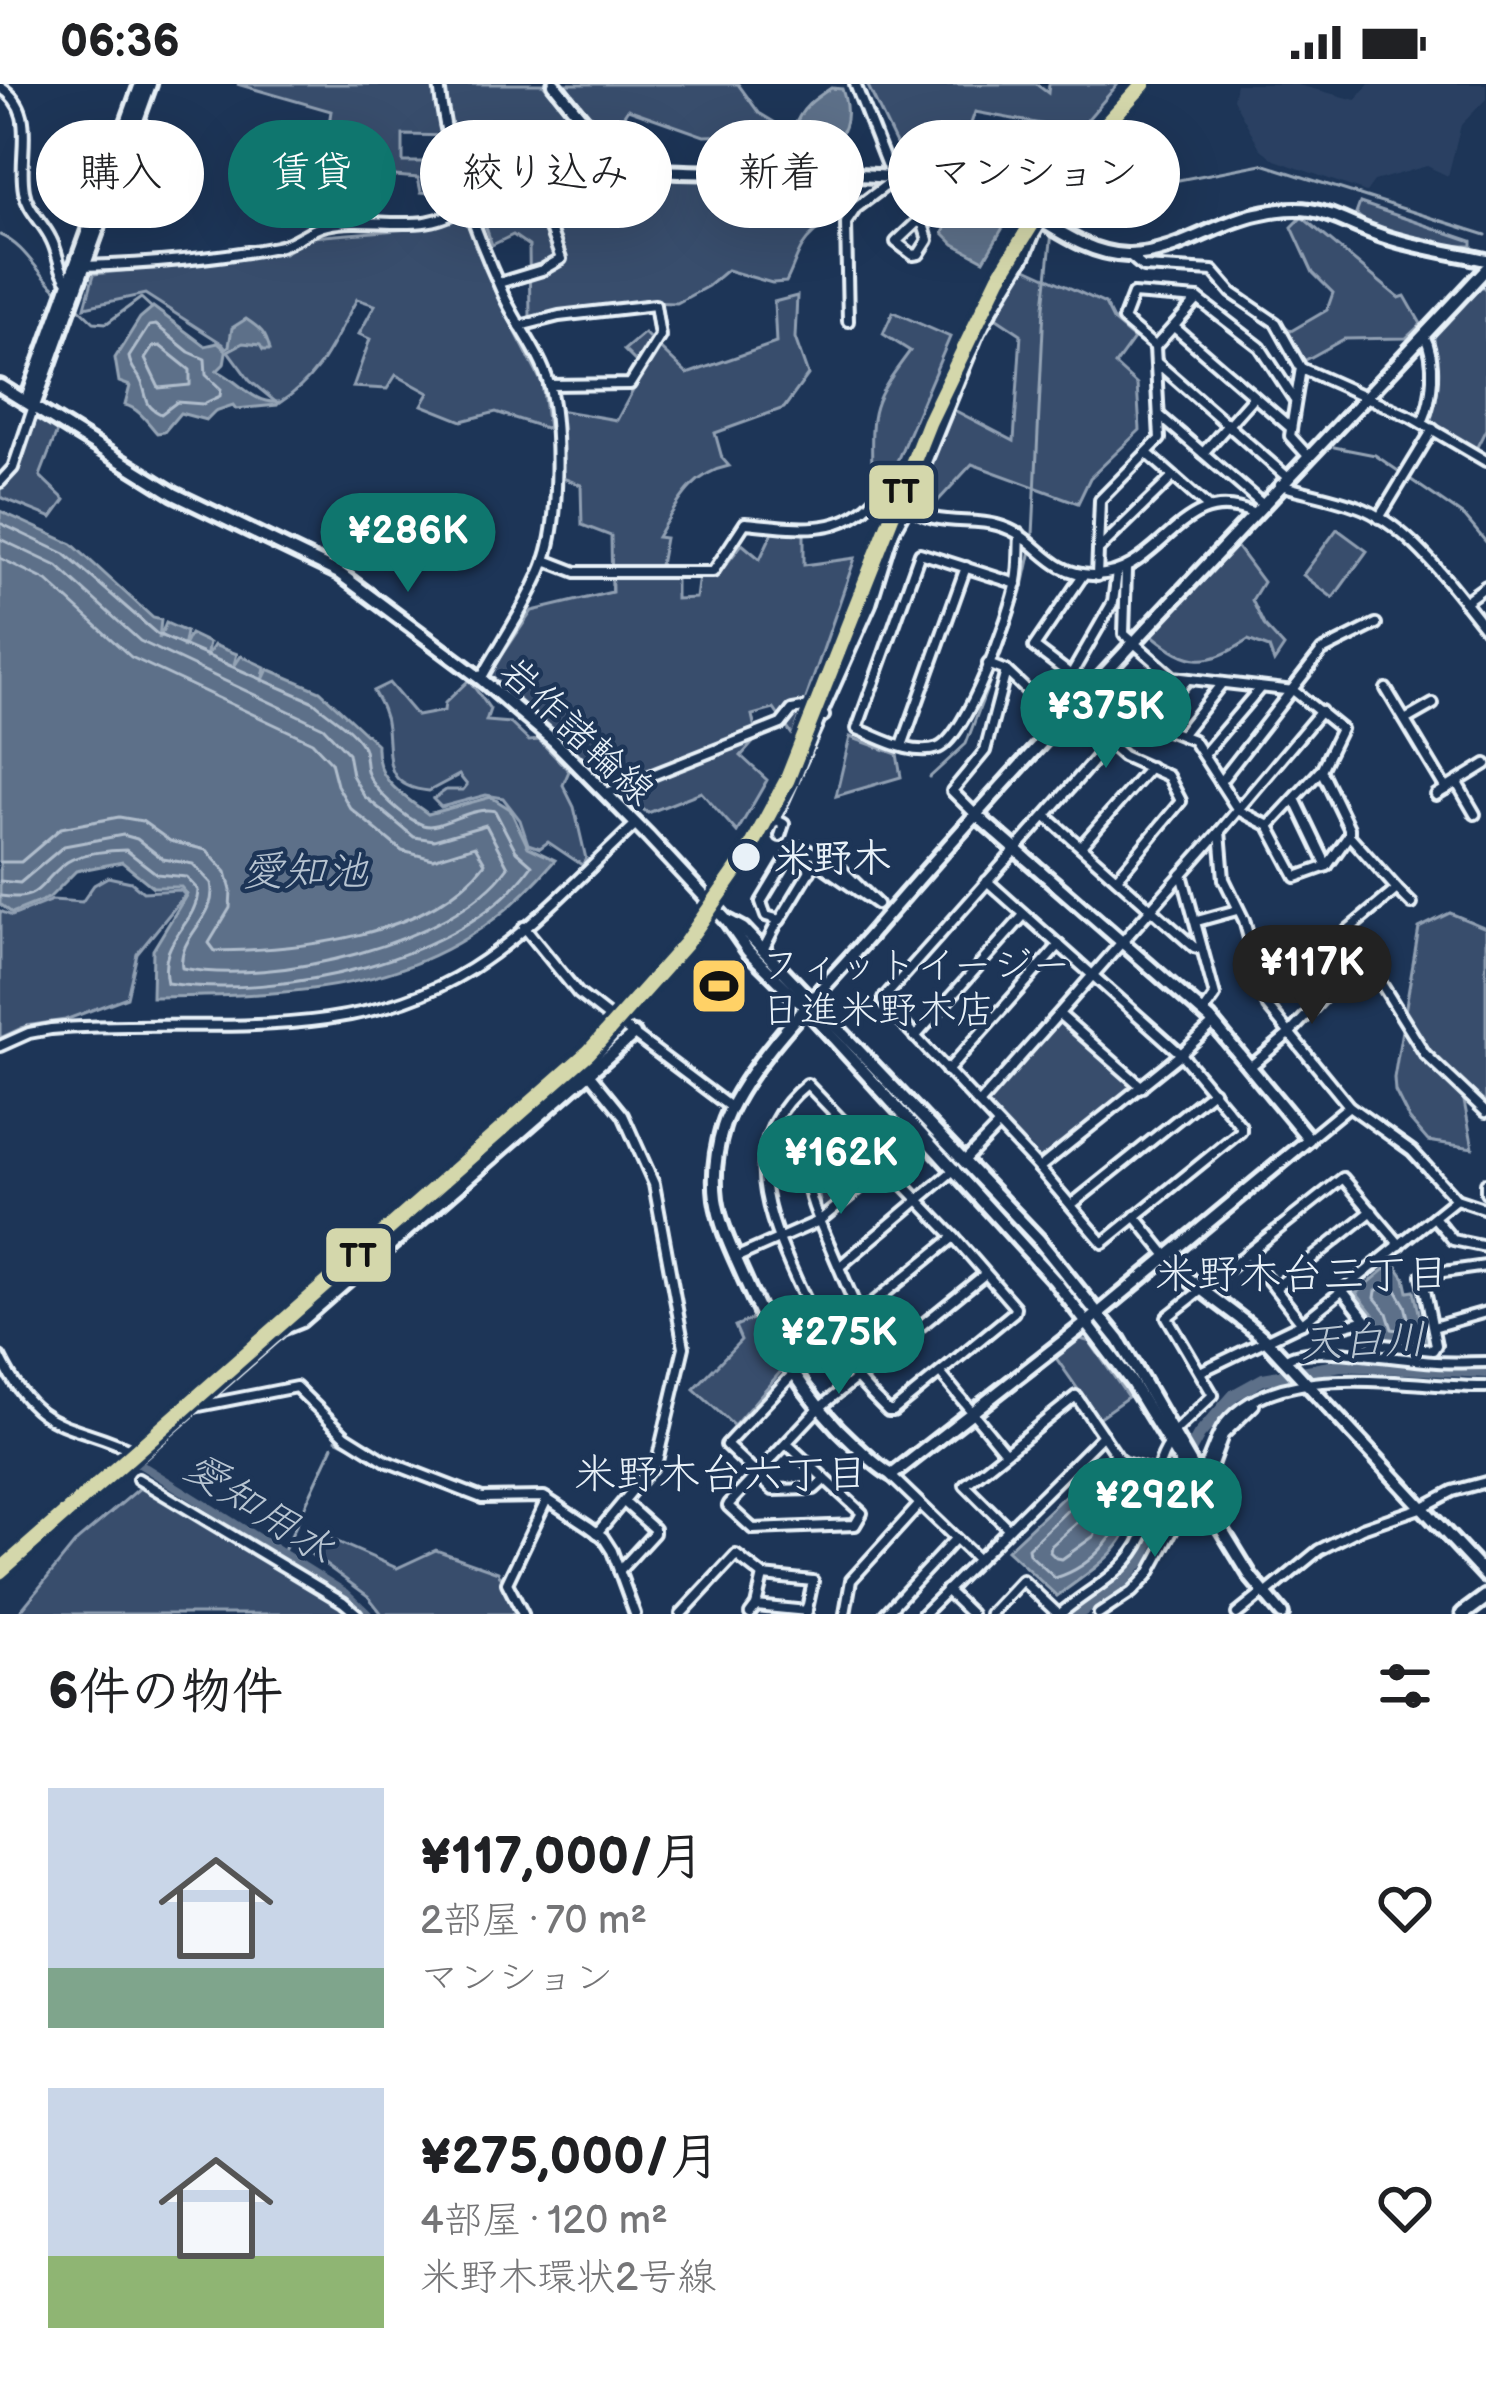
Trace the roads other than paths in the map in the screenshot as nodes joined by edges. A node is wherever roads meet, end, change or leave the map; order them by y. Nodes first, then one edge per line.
1 (146, 84) edge
2 (439, 84) edge
3 (554, 84) edge
4 (855, 84) edge
5 (0, 87) edge
6 (445, 120) edge
7 (583, 120) edge
8 (672, 171) edge
9 (888, 173) edge
10 (888, 178) edge
11 (888, 184) edge
12 (420, 223) edge
13 (923, 224) joint
14 (479, 228) edge
15 (550, 228) edge
16 (1037, 228) edge
17 (1055, 228) edge
18 (1130, 255) junction
19 (1486, 264) edge
20 (83, 266) junction
21 (69, 283) junction
22 (499, 283) junction
23 (1198, 298) junction
24 (848, 320) dead end
25 (520, 326) junction
26 (1174, 327) junction
27 (1424, 335) junction
28 (1155, 347) junction
29 (1156, 362) junction
30 (1300, 368) junction
31 (549, 385) junction
32 (0, 386) edge
33 (1253, 397) junction
34 (1365, 397) junction
35 (1294, 399) junction
36 (30, 404) junction
37 (1158, 414) junction
38 (1422, 423) junction
39 (1229, 424) junction
40 (1291, 428) junction
41 (1433, 429) junction
42 (1147, 453) junction
43 (1203, 453) junction
44 (1309, 457) junction
45 (1486, 461) edge
46 (1173, 476) junction
47 (1284, 481) junction
48 (0, 482) edge
49 (894, 493) dead end
50 (910, 504) junction
51 (1208, 507) junction
52 (1258, 509) junction
53 (1379, 518) junction
54 (1020, 534) junction
55 (1100, 549) junction
56 (545, 560) junction
57 (966, 566) junction
58 (1121, 571) junction
59 (1083, 575) junction
60 (1097, 575) junction
61 (1017, 584) junction
62 (1486, 586) edge
63 (1464, 602) junction
64 (1376, 624) dead end
65 (1486, 629) edge
66 (1132, 644) junction
67 (988, 664) junction
68 (1160, 666) junction
69 (1006, 670) junction
70 (481, 679) junction
71 (1187, 680) junction
72 (1097, 681) junction
73 (1222, 683) junction
74 (1261, 687) junction
75 (1386, 689) dead end
76 (1294, 691) junction
77 (1433, 704) dead end
78 (1124, 706) junction
79 (1070, 709) junction
80 (1321, 711) junction
81 (824, 716) junction
82 (1405, 720) junction
83 (1059, 721) junction
84 (1150, 723) junction
85 (1181, 735) junction
86 (1108, 744) junction
87 (902, 746) junction
88 (1203, 755) junction
89 (1486, 764) edge
90 (1150, 767) junction
91 (1321, 770) junction
92 (1220, 782) junction
93 (1457, 783) junction
94 (1446, 789) junction
95 (607, 793) junction
96 (1436, 795) dead end
97 (1295, 799) junction
98 (1238, 810) junction
99 (975, 814) junction
100 (1475, 814) dead end
101 (1046, 816) junction
102 (636, 824) junction
103 (1269, 826) junction
104 (1220, 831) junction
105 (1348, 835) junction
106 (780, 836) dead end
107 (1081, 846) junction
108 (1016, 850) junction
109 (791, 852) junction
110 (1327, 866) junction
111 (810, 872) junction
112 (1182, 874) junction
113 (1117, 878) junction
114 (987, 881) junction
115 (1397, 889) junction
116 (877, 904) junction
117 (1412, 904) dead end
118 (1151, 910) junction
119 (1237, 910) junction
120 (888, 914) junction
121 (1024, 915) junction
122 (727, 921) junction
123 (778, 921) junction
124 (1197, 921) junction
125 (524, 927) junction
126 (1122, 943) junction
127 (1059, 945) junction
128 (1202, 949) junction
129 (763, 950) junction
130 (1311, 950) dead end
131 (1364, 954) junction
132 (1092, 977) junction
133 (1340, 980) junction
134 (809, 1005) junction
135 (1203, 1013) junction
136 (1060, 1014) junction
137 (610, 1018) dead end
138 (1214, 1023) junction
139 (629, 1031) joint
140 (1289, 1034) junction
141 (915, 1037) junction
142 (0, 1046) edge
143 (1181, 1054) junction
144 (1252, 1065) junction
145 (947, 1071) junction
146 (589, 1073) junction
147 (1142, 1087) junction
148 (1213, 1090) junction
149 (979, 1105) junction
150 (1349, 1106) junction
151 (730, 1107) junction
152 (1486, 1112) edge
153 (836, 1115) junction
154 (999, 1126) junction
155 (1309, 1139) junction
156 (965, 1159) junction
157 (886, 1166) junction
158 (1039, 1168) junction
159 (956, 1169) junction
160 (1456, 1198) junction
161 (921, 1202) junction
162 (1071, 1205) junction
163 (1486, 1209) edge
164 (1372, 1211) junction
165 (1135, 1216) junction
166 (1434, 1217) junction
167 (819, 1221) junction
168 (954, 1237) junction
169 (778, 1240) junction
170 (1400, 1245) junction
171 (1486, 1247) edge
172 (1247, 1253) junction
173 (1168, 1257) junction
174 (735, 1258) junction
175 (1486, 1266) edge
176 (839, 1268) junction
177 (357, 1274) joint
178 (985, 1274) junction
179 (1275, 1288) junction
180 (1201, 1289) junction
181 (1343, 1291) junction
182 (1486, 1312) edge
183 (859, 1314) junction
184 (1093, 1318) junction
185 (1366, 1321) junction
186 (1302, 1323) junction
187 (1339, 1327) dead end
188 (1433, 1327) junction
189 (826, 1341) junction
190 (1268, 1342) junction
191 (0, 1357) edge
192 (1287, 1361) junction
193 (1486, 1362) edge
194 (940, 1372) junction
195 (1199, 1372) junction
196 (792, 1375) junction
197 (855, 1379) junction
198 (1309, 1384) junction
199 (1486, 1387) edge
200 (194, 1407) junction
201 (818, 1409) junction
202 (973, 1413) junction
203 (1103, 1435) junction
204 (1174, 1442) junction
205 (786, 1443) junction
206 (1005, 1453) junction
207 (1157, 1473) junction
208 (757, 1475) junction
209 (890, 1475) junction
210 (1200, 1476) junction
211 (138, 1479) dead end
212 (825, 1479) junction
213 (1486, 1482) edge
214 (547, 1499) junction
215 (624, 1502) junction
216 (1191, 1502) dead end
217 (919, 1505) junction
218 (1424, 1507) junction
219 (1006, 1528) junction
220 (597, 1533) junction
221 (955, 1538) junction
222 (1167, 1545) junction
223 (976, 1558) junction
224 (619, 1570) junction
225 (763, 1576) junction
226 (1486, 1576) edge
227 (946, 1590) junction
228 (1266, 1592) junction
229 (1486, 1597) edge
230 (753, 1610) edge
231 (806, 1612) edge
232 (357, 1614) edge
233 (523, 1614) edge
234 (635, 1614) edge
235 (681, 1614) edge
236 (845, 1614) edge
237 (885, 1614) edge
238 (923, 1614) edge
239 (971, 1614) edge
240 (990, 1614) edge
241 (1059, 1614) edge
242 (1099, 1614) edge
243 (1237, 1614) edge
244 (1285, 1614) edge
245 (1463, 1614) edge

1 - 20 street
1 - 21 street
2 - 6 street
3 - 7 street
4 - 9 street
5 - 21 street
8 - 10 street
11 - 24 street
12 - 20 street
13 - 13 street
14 - 22 street
15 - 22 street
16 - 50 street
17 - 18 street
18 - 19 street
18 - 30 street
19 - 27 street
20 - 36 street
21 - 36 street
22 - 25 street
23 - 26 street
23 - 28 street
23 - 35 street
25 - 31 street
25 - 31 street
26 - 28 street
26 - 33 street
27 - 34 street
27 - 38 street
28 - 29 street
29 - 37 street
29 - 39 street
30 - 34 street
30 - 35 street
31 - 56 street
32 - 36 street, 岩作諸輪線
33 - 39 street
33 - 40 street
34 - 38 street
34 - 44 street
35 - 40 street
36 - 48 street
36 - 70 street, 岩作諸輪線
37 - 42 street
37 - 43 street
38 - 41 street
39 - 43 street
39 - 47 street
40 - 44 street
41 - 45 street
41 - 53 street
42 - 46 street
42 - 55 street
43 - 52 street
44 - 47 street
46 - 51 street
46 - 55 street
47 - 52 street
47 - 53 street
49 - 56 street
50 - 54 street
50 - 81 street
51 - 52 street
51 - 58 street
52 - 66 street
53 - 63 street
54 - 59 street
54 - 61 street
55 - 60 street
56 - 70 street
57 - 61 street
57 - 87 street
57 - 87 street
58 - 59 street
58 - 60 street
58 - 66 street
59 - 60 street
61 - 67 street
62 - 63 street
63 - 65 street
64 - 76 street
66 - 68 street
66 - 72 street
67 - 69 street
67 - 87 street
68 - 71 street
68 - 78 street
69 - 83 street
69 - 99 street
70 - 95 street, 岩作諸輪線
71 - 73 street
71 - 84 street
72 - 78 street
72 - 79 street
73 - 74 street
73 - 85 street
74 - 76 street
74 - 88 street
75 - 82 street
76 - 80 street
76 - 92 street
77 - 82 street
78 - 84 street
79 - 83 street
79 - 86 street
80 - 91 street
80 - 98 street
81 - 95 street
81 - 106 street
82 - 94 street
83 - 99 street
84 - 85 street
85 - 88 street
86 - 90 street
86 - 101 street
88 - 92 street
89 - 93 street
90 - 107 street
90 - 113 street
91 - 97 street
91 - 105 street
92 - 98 street
93 - 94 street
93 - 100 street
94 - 96 street
95 - 102 street, 岩作諸輪線
97 - 103 street
97 - 110 street
98 - 103 street
98 - 104 street
99 - 108 street
99 - 120 street
101 - 107 street
101 - 108 street
102 - 122 street, 岩作諸輪線
102 - 125 street
103 - 110 street
104 - 112 street
104 - 119 street
105 - 110 street
105 - 115 street
107 - 113 street
108 - 114 street
108 - 126 street
109 - 111 street
109 - 116 street
109 - 123 street
111 - 116 street
111 - 123 street
112 - 118 street
112 - 124 street
113 - 118 street
114 - 121 street
114 - 141 street
115 - 117 street
115 - 131 street
116 - 120 street
118 - 126 street
118 - 128 street
119 - 124 street
119 - 140 street
120 - 134 street
121 - 127 street
121 - 141 street
122 - 129 street, 岩作諸輪線
122 - 134 street, 岩作諸輪線
123 - 129 street
124 - 128 street
125 - 137 street
125 - 142 street
126 - 132 street
126 - 135 street
127 - 132 street
127 - 145 street
128 - 135 street
129 - 134 street, 岩作諸輪線
130 - 133 street
131 - 133 street
131 - 152 street
132 - 136 street
132 - 143 street
133 - 140 street
134 - 151 street
134 - 156 street, 岩作諸輪線
134 - 159 street, 岩作諸輪線
135 - 138 street
136 - 147 street
136 - 149 street
138 - 143 street
138 - 144 street
139 - 146 street
139 - 151 street
140 - 144 street
140 - 150 street
141 - 145 street
143 - 147 street
143 - 148 street
144 - 155 street
145 - 149 street
146 - 177 street
146 - 215 street
147 - 158 street
148 - 162 street
148 - 165 street
149 - 154 street
150 - 155 street
150 - 160 street
151 - 174 street
153 - 157 street
153 - 167 street
153 - 169 street
154 - 156 street
154 - 158 street
155 - 173 street
156 - 184 street, 岩作諸輪線
157 - 161 street
157 - 167 street
158 - 162 street
159 - 161 street
159 - 184 street, 岩作諸輪線
160 - 163 street
160 - 166 street
161 - 168 street
161 - 176 street
162 - 165 street
164 - 170 street
164 - 172 street
164 - 179 street
165 - 173 street
166 - 170 street
166 - 171 street
167 - 169 street
167 - 176 street
168 - 178 street
168 - 183 street
169 - 174 street
169 - 189 street
170 - 181 street
172 - 179 street
172 - 180 street
173 - 180 street
173 - 184 street
174 - 196 street
175 - 188 street
176 - 183 street
177 - 200 street
178 - 194 street
178 - 197 street
179 - 186 street
180 - 190 street
180 - 195 street
181 - 185 street
181 - 186 street
182 - 188 street
183 - 189 street
184 - 202 street
184 - 204 street, 岩作諸輪線
185 - 187 street
185 - 188 street
186 - 190 street
189 - 197 street
190 - 192 street
190 - 195 street
191 - 200 street
192 - 193 street
192 - 198 street
194 - 197 street
194 - 202 street
195 - 204 street
196 - 201 street
196 - 208 street
197 - 201 street
198 - 199 street
198 - 210 street
198 - 218 street
200 - 214 street
201 - 205 street
201 - 209 street
202 - 206 street
202 - 209 street
203 - 206 street
203 - 207 street
203 - 219 street
204 - 207 street
204 - 210 street, 岩作諸輪線
205 - 208 street
205 - 212 street
206 - 219 street
207 - 241 street
208 - 212 street
208 - 212 street
209 - 217 street
210 - 222 street
210 - 228 street, 岩作諸輪線
211 - 232 street
213 - 218 street
214 - 220 street
214 - 233 street
215 - 220 street
215 - 224 street
216 - 222 street
217 - 221 street
217 - 236 street
218 - 226 street
218 - 228 street
219 - 223 street
220 - 224 street
221 - 223 street
221 - 237 street
222 - 242 street
223 - 227 street
224 - 234 street
225 - 230 street
225 - 231 street
225 - 235 street
227 - 238 street
227 - 239 street
228 - 243 street
228 - 244 street, 岩作諸輪線
229 - 245 main road
230 - 231 street
240 - 241 street

